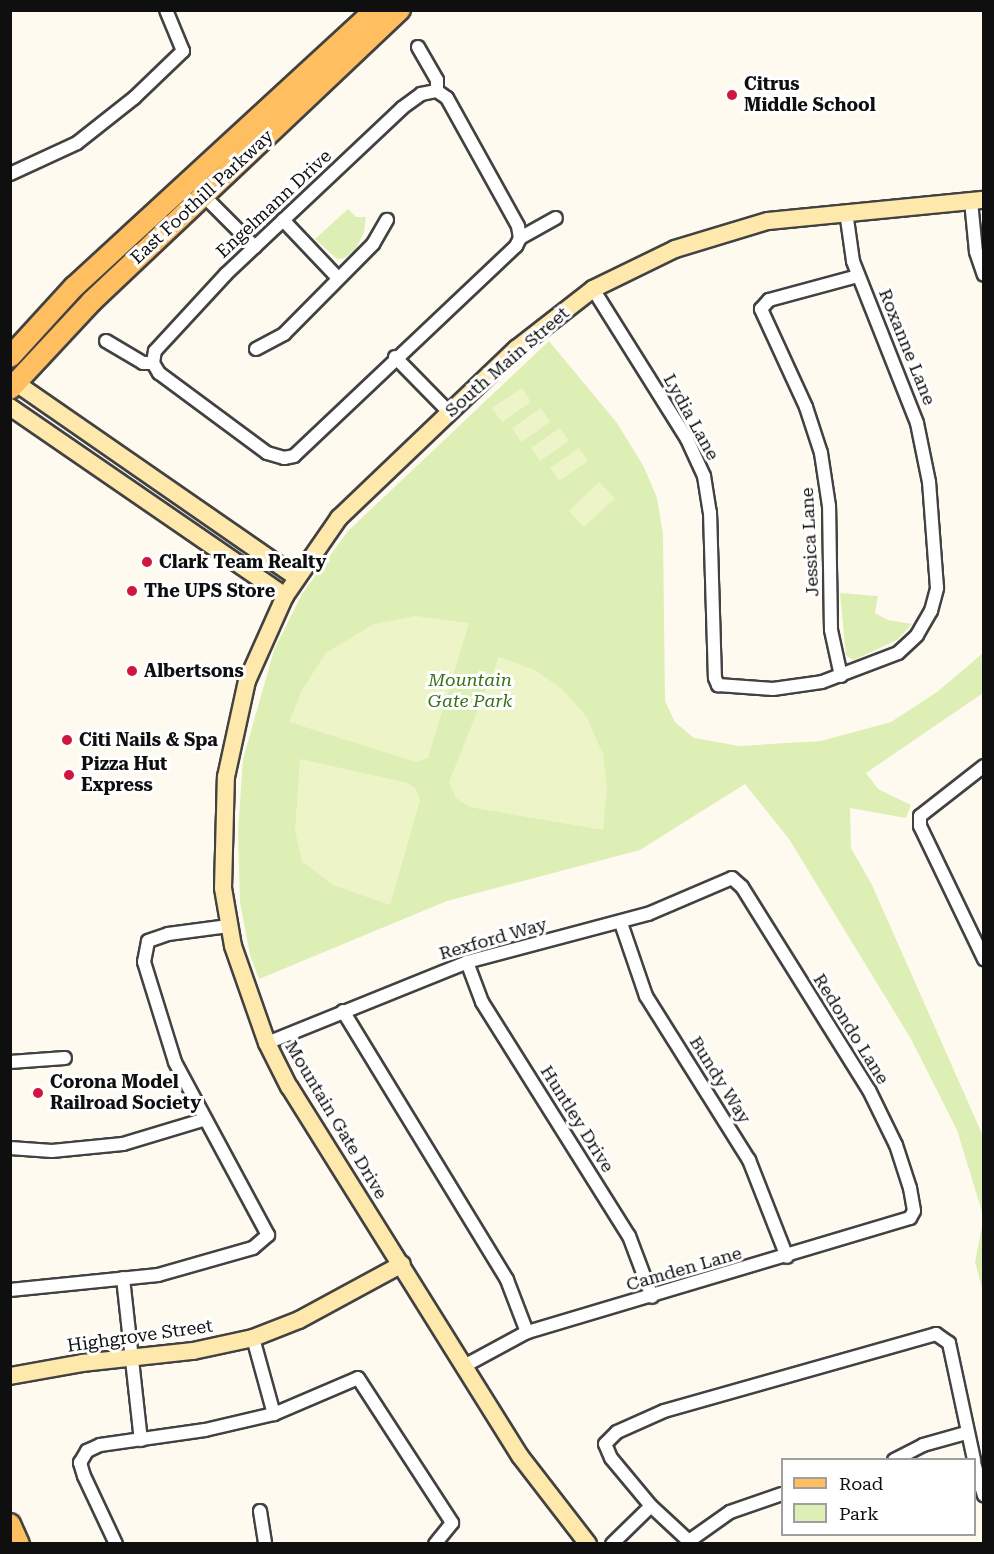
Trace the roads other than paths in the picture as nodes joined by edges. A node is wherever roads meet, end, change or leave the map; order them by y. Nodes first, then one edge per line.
1 (166, 10) edge
2 (375, 10) edge
3 (400, 10) edge
4 (418, 47) dead end
5 (437, 91) junction
6 (280, 98) junction
7 (10, 174) edge
8 (204, 196) junction
9 (977, 201) edge
10 (846, 212) junction
11 (556, 218) dead end
12 (283, 220) junction
13 (387, 220) dead end
14 (520, 238) junction
15 (255, 247) junction
16 (984, 275) edge
17 (858, 276) junction
18 (337, 277) junction
19 (593, 289) junction
20 (106, 341) dead end
21 (256, 349) dead end
22 (10, 357) edge
23 (395, 357) junction
24 (153, 363) junction
25 (12, 384) edge
26 (10, 407) edge
27 (450, 412) junction
28 (148, 503) junction
29 (198, 509) junction
30 (296, 577) junction
31 (285, 596) junction
32 (841, 676) junction
33 (984, 766) edge
34 (732, 878) joint
35 (621, 923) junction
36 (228, 926) junction
37 (984, 959) edge
38 (467, 962) junction
39 (343, 1011) junction
40 (267, 1043) junction
41 (65, 1058) dead end
42 (10, 1062) edge
43 (203, 1120) junction
44 (10, 1148) edge
45 (914, 1211) joint
46 (787, 1257) junction
47 (402, 1264) junction
48 (123, 1278) junction
49 (10, 1290) edge
50 (652, 1297) junction
51 (527, 1332) junction
52 (253, 1338) junction
53 (134, 1359) junction
54 (464, 1366) junction
55 (10, 1376) edge
56 (274, 1414) junction
57 (966, 1433) junction
58 (141, 1440) junction
59 (898, 1458) edge
60 (973, 1458) edge
61 (976, 1468) edge
62 (781, 1495) edge
63 (984, 1495) edge
64 (651, 1506) junction
65 (260, 1511) dead end
66 (10, 1524) edge
67 (690, 1542) edge
68 (19, 1544) edge
69 (116, 1544) edge
70 (265, 1544) edge
71 (435, 1544) edge
72 (588, 1544) edge
73 (612, 1544) edge

1 - 7 street
2 - 6 main road, East Foothill Parkway
3 - 8 main road, East Foothill Parkway
4 - 5 street
5 - 12 street, Engelmann Drive
5 - 14 street
6 - 8 main road
6 - 22 main road, East Foothill Parkway
8 - 15 street
8 - 25 main road, East Foothill Parkway
9 - 10 main road, South Main Street
9 - 16 street
10 - 17 street, Roxanne Lane
10 - 19 main road, South Main Street
11 - 14 street
12 - 15 street, Engelmann Drive
12 - 18 street
13 - 18 street
14 - 23 street
15 - 24 street, Engelmann Drive
17 - 32 street, Roxanne Lane
17 - 32 street, Jessica Lane
18 - 21 street
19 - 27 main road, South Main Street
19 - 32 street, Lydia Lane
20 - 24 street
23 - 24 street
23 - 27 street
25 - 29 main road
26 - 28 main road
27 - 30 main road, South Main Street
28 - 29 main road
28 - 31 main road
29 - 30 main road
30 - 31 main road, South Main Street
31 - 36 main road, Mountain Gate Drive
33 - 37 street
34 - 35 street, Rexford Way
34 - 45 street, Redondo Lane
35 - 38 street, Rexford Way
35 - 46 street, Bundy Way
36 - 40 main road, Mountain Gate Drive
36 - 43 street
38 - 39 street, Rexford Way
38 - 50 street, Huntley Drive
39 - 40 street, Rexford Way
39 - 51 street
40 - 47 main road, Mountain Gate Drive
41 - 42 street
43 - 44 street
43 - 48 street
45 - 46 street, Camden Lane
46 - 50 street, Camden Lane
47 - 52 main road, Highgrove Street
47 - 54 main road, Mountain Gate Drive
48 - 49 street
48 - 53 street
50 - 51 street, Camden Lane
51 - 54 street, Camden Lane
52 - 53 main road, Highgrove Street
52 - 56 street
53 - 55 main road, Highgrove Street
53 - 58 street
54 - 72 main road, Mountain Gate Drive
56 - 58 street
56 - 71 street
57 - 59 street
57 - 60 street
57 - 64 street
58 - 69 street
61 - 63 street
62 - 67 street
64 - 67 street
64 - 73 street
65 - 70 street
66 - 68 main road

